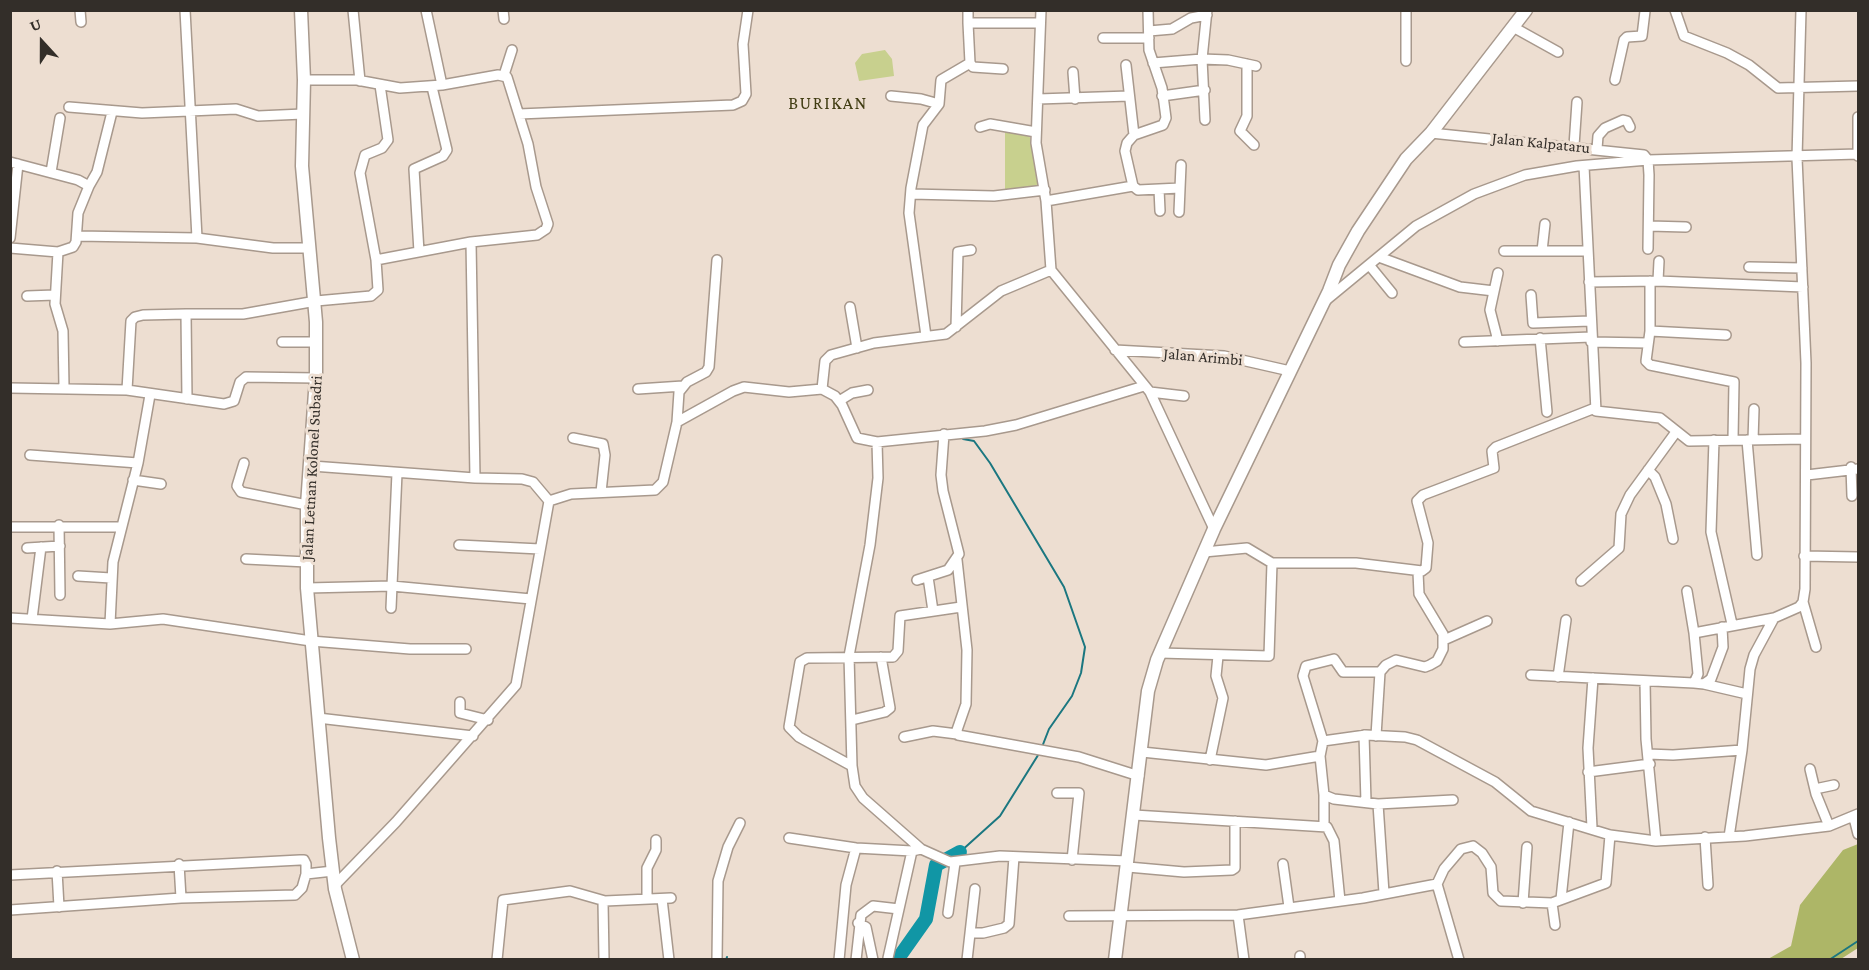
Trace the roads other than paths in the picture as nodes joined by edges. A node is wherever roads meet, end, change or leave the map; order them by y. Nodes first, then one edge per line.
1 (80, 10) edge
2 (185, 10) edge
3 (301, 10) edge
4 (353, 10) edge
5 (426, 10) edge
6 (748, 10) edge
7 (968, 10) edge
8 (1041, 10) edge
9 (1148, 10) edge
10 (1406, 10) edge
11 (1526, 10) edge
12 (1675, 10) edge
13 (1801, 10) edge
14 (1645, 11) edge
15 (1207, 13) edge
16 (81, 22) dead end
17 (968, 23) junction
18 (1040, 23) junction
19 (1513, 27) junction
20 (1149, 35) junction
21 (1103, 38) dead end
22 (512, 50) dead end
23 (1558, 52) dead end
24 (1202, 59) junction
25 (1406, 61) dead end
26 (970, 63) junction
27 (1153, 63) junction
28 (1126, 65) dead end
29 (1004, 69) dead end
30 (1073, 72) dead end
31 (504, 75) junction
32 (304, 80) junction
33 (1615, 80) dead end
34 (360, 81) junction
35 (380, 86) junction
36 (437, 86) junction
37 (1858, 86) edge
38 (1799, 89) junction
39 (1205, 90) junction
40 (891, 96) dead end
41 (1129, 96) junction
42 (1162, 96) junction
43 (1038, 99) junction
44 (1075, 99) junction
45 (1577, 102) dead end
46 (939, 104) junction
47 (69, 107) dead end
48 (112, 112) junction
49 (191, 112) junction
50 (303, 114) junction
51 (519, 114) junction
52 (1858, 117) edge
53 (60, 118) dead end
54 (1205, 120) dead end
55 (980, 127) dead end
56 (1630, 127) dead end
57 (1036, 132) junction
58 (1431, 133) junction
59 (1134, 135) junction
60 (1254, 145) dead end
61 (1584, 147) junction
62 (1858, 155) edge
63 (1797, 158) junction
64 (1648, 160) junction
65 (14, 163) edge
66 (1181, 165) dead end
67 (1582, 166) junction
68 (51, 172) junction
69 (89, 186) junction
70 (1133, 186) junction
71 (1180, 188) junction
72 (1159, 189) junction
73 (1045, 190) junction
74 (910, 194) junction
75 (1046, 201) junction
76 (1160, 211) dead end
77 (1179, 212) dead end
78 (1545, 224) dead end
79 (1649, 226) junction
80 (1686, 227) dead end
81 (77, 236) junction
82 (10, 238) edge
83 (197, 238) junction
84 (471, 242) junction
85 (10, 248) edge
86 (310, 248) junction
87 (1648, 249) dead end
88 (971, 250) dead end
89 (1504, 251) dead end
90 (1542, 251) junction
91 (1587, 251) junction
92 (58, 252) junction
93 (419, 252) junction
94 (1379, 257) junction
95 (376, 260) junction
96 (717, 261) dead end
97 (1659, 261) dead end
98 (1370, 266) junction
99 (1749, 267) dead end
100 (1802, 268) junction
101 (1051, 270) junction
102 (1498, 273) dead end
103 (1654, 281) junction
104 (1589, 282) junction
105 (1803, 287) junction
106 (1494, 291) junction
107 (1392, 293) dead end
108 (55, 295) junction
109 (1531, 295) dead end
110 (27, 296) dead end
111 (316, 301) junction
112 (1322, 303) junction
113 (850, 307) dead end
114 (186, 314) junction
115 (1590, 321) junction
116 (1533, 323) junction
117 (956, 327) junction
118 (1650, 331) junction
119 (1726, 335) dead end
120 (926, 336) junction
121 (1537, 338) junction
122 (1591, 340) junction
123 (1498, 341) junction
124 (282, 342) dead end
125 (316, 342) junction
126 (1464, 342) dead end
127 (1647, 344) junction
128 (857, 348) junction
129 (1115, 350) junction
130 (1290, 371) junction
131 (316, 378) junction
132 (683, 386) junction
133 (64, 387) junction
134 (10, 388) edge
135 (638, 389) dead end
136 (822, 389) junction
137 (1147, 389) junction
138 (127, 390) junction
139 (868, 390) dead end
140 (150, 395) junction
141 (1184, 396) dead end
142 (188, 399) junction
143 (839, 401) junction
144 (1595, 408) junction
145 (1755, 409) dead end
146 (1547, 412) dead end
147 (677, 422) junction
148 (1676, 432) junction
149 (944, 434) junction
150 (573, 438) dead end
151 (1805, 439) junction
152 (1714, 440) junction
153 (1733, 440) junction
154 (1750, 440) junction
155 (877, 442) junction
156 (30, 455) dead end
157 (138, 463) junction
158 (244, 463) dead end
159 (312, 466) junction
160 (1855, 468) edge
161 (1648, 470) junction
162 (397, 473) junction
163 (1807, 475) junction
164 (475, 478) junction
165 (133, 480) junction
166 (161, 484) dead end
167 (602, 492) junction
168 (1852, 495) dead end
169 (549, 501) junction
170 (307, 505) junction
171 (59, 525) junction
172 (10, 527) edge
173 (120, 527) junction
174 (1214, 529) junction
175 (1673, 539) dead end
176 (459, 545) dead end
177 (60, 546) junction
178 (40, 547) junction
179 (27, 548) dead end
180 (540, 549) junction
181 (1204, 552) junction
182 (1757, 555) dead end
183 (1804, 556) junction
184 (1858, 557) edge
185 (246, 559) dead end
186 (957, 560) junction
187 (307, 562) junction
188 (1272, 563) junction
189 (1418, 572) junction
190 (78, 576) dead end
191 (927, 577) junction
192 (111, 578) junction
193 (917, 580) dead end
194 (1581, 581) dead end
195 (392, 586) junction
196 (307, 588) junction
197 (1687, 591) dead end
198 (60, 595) dead end
199 (531, 599) junction
200 (1803, 602) junction
201 (961, 607) junction
202 (391, 608) dead end
203 (933, 610) junction
204 (10, 618) edge
205 (1774, 618) junction
206 (32, 619) junction
207 (1566, 620) dead end
208 (1487, 621) dead end
209 (110, 624) junction
210 (1732, 624) junction
211 (1722, 627) junction
212 (1694, 633) junction
213 (1444, 640) junction
214 (311, 642) junction
215 (1816, 647) dead end
216 (466, 649) dead end
217 (1160, 653) junction
218 (849, 656) junction
219 (1218, 656) junction
220 (881, 657) junction
221 (1380, 672) junction
222 (1531, 675) dead end
223 (1558, 677) junction
224 (1593, 678) junction
225 (1645, 681) junction
226 (1699, 683) junction
227 (1747, 694) junction
228 (460, 702) dead end
229 (318, 718) junction
230 (488, 720) junction
231 (852, 720) junction
232 (951, 733) junction
233 (1364, 735) junction
234 (473, 736) junction
235 (1376, 736) junction
236 (904, 737) dead end
237 (1323, 741) junction
238 (1742, 750) junction
239 (1142, 752) junction
240 (1648, 754) junction
241 (1320, 756) junction
242 (1210, 760) junction
243 (1650, 764) junction
244 (852, 766) junction
245 (1810, 769) dead end
246 (1588, 772) junction
247 (1139, 776) junction
248 (1834, 785) dead end
249 (1815, 789) junction
250 (1057, 793) dead end
251 (1324, 795) junction
252 (1453, 800) dead end
253 (1366, 802) junction
254 (1378, 804) junction
255 (1134, 815) junction
256 (1856, 816) edge
257 (1235, 821) junction
258 (1569, 822) junction
259 (740, 823) dead end
260 (1324, 826) junction
261 (1829, 826) junction
262 (1592, 828) junction
263 (1858, 834) edge
264 (1611, 835) junction
265 (1705, 837) junction
266 (1729, 837) junction
267 (789, 838) dead end
268 (656, 840) dead end
269 (1656, 840) junction
270 (1527, 847) dead end
271 (856, 848) junction
272 (916, 850) junction
273 (1014, 857) junction
274 (1072, 860) junction
275 (955, 862) junction
276 (178, 864) junction
277 (1128, 864) junction
278 (1283, 864) dead end
279 (57, 871) junction
280 (333, 871) junction
281 (306, 874) junction
282 (10, 875) edge
283 (1437, 884) junction
284 (335, 885) junction
285 (1708, 885) dead end
286 (975, 889) dead end
287 (1384, 893) junction
288 (181, 898) junction
289 (647, 899) junction
290 (603, 901) junction
291 (1340, 901) junction
292 (1557, 901) junction
293 (1523, 903) junction
294 (59, 907) junction
295 (1289, 907) junction
296 (899, 909) junction
297 (10, 910) edge
298 (948, 913) dead end
299 (1122, 914) junction
300 (1238, 915) junction
301 (1069, 916) dead end
302 (858, 923) junction
303 (1555, 926) dead end
304 (970, 933) junction
305 (893, 959) edge
306 (353, 960) edge
307 (497, 960) edge
308 (604, 960) edge
309 (669, 960) edge
310 (717, 960) edge
311 (838, 960) edge
312 (856, 960) edge
313 (873, 960) edge
314 (967, 960) edge
315 (1115, 960) edge
316 (1244, 960) edge
317 (1459, 960) edge

1 - 16 street
2 - 49 street
3 - 32 main road, Jalan Letnan Kolonel Subadri
4 - 34 street
5 - 36 street
6 - 51 street
7 - 17 street
8 - 18 street
9 - 20 street
10 - 25 street
11 - 19 main road
12 - 38 street
13 - 38 street
14 - 33 street
15 - 20 street
15 - 24 street
17 - 18 street
17 - 26 street
18 - 43 street
19 - 23 street
19 - 58 main road
20 - 21 street
20 - 27 street
22 - 31 street
24 - 27 street
24 - 39 street
24 - 60 street
26 - 29 street
26 - 46 street
27 - 42 street
28 - 41 street
30 - 44 street
31 - 36 street
31 - 51 street
32 - 34 street
32 - 50 main road, Jalan Letnan Kolonel Subadri
34 - 35 street
35 - 36 street
35 - 95 street
36 - 93 street
37 - 38 street
38 - 63 street
39 - 42 street
39 - 54 street
40 - 46 street
41 - 44 street
41 - 59 street
42 - 59 street
43 - 44 street
43 - 57 street
45 - 61 street
46 - 74 street
47 - 48 street
48 - 49 street
48 - 69 street
49 - 50 street
49 - 83 street
50 - 86 main road, Jalan Letnan Kolonel Subadri
51 - 84 street
52 - 62 street
53 - 68 street
55 - 57 street
56 - 61 street
57 - 73 street
58 - 61 street, Jalan Kalpataru
58 - 112 main road
59 - 70 street
61 - 64 street, Jalan Kalpataru
61 - 67 street
62 - 63 street
63 - 64 street
63 - 100 street
64 - 67 street
64 - 79 street
65 - 68 street
65 - 82 street
66 - 71 street
67 - 91 street
67 - 94 street
68 - 69 street
69 - 81 street
70 - 72 street
70 - 75 street
71 - 72 street
71 - 77 street
72 - 76 street
73 - 74 street
73 - 75 street
74 - 120 street
75 - 101 street
78 - 90 street
79 - 80 street
79 - 87 street
81 - 83 street
81 - 92 street
83 - 86 street
84 - 93 street
84 - 164 street
85 - 92 street
86 - 111 main road, Jalan Letnan Kolonel Subadri
88 - 117 street
89 - 90 street
90 - 91 street
91 - 104 street
92 - 108 street
93 - 95 street
94 - 98 street
94 - 106 street
95 - 111 street
96 - 132 street
97 - 103 street
98 - 107 street
98 - 112 street
99 - 100 street
100 - 105 street
101 - 117 street
101 - 129 street
102 - 106 street
103 - 104 street
103 - 105 street
103 - 118 street
104 - 115 street
105 - 151 street
106 - 123 street
108 - 110 street
108 - 133 street
109 - 116 street
111 - 114 street
111 - 125 main road, Jalan Letnan Kolonel Subadri
112 - 130 main road
113 - 128 street
114 - 138 street
114 - 142 street
115 - 116 street
115 - 122 street
116 - 121 street
117 - 120 street
118 - 119 street
118 - 127 street
120 - 128 street
121 - 122 street
121 - 123 street
121 - 146 street
122 - 127 street
122 - 144 street
123 - 126 street
124 - 125 street
125 - 131 main road, Jalan Letnan Kolonel Subadri
127 - 153 street
128 - 136 street
129 - 130 street, Jalan Arimbi
129 - 137 street
130 - 174 main road
131 - 142 street
131 - 159 main road, Jalan Letnan Kolonel Subadri
132 - 135 street
132 - 147 street
133 - 134 street
133 - 138 street
136 - 143 street
136 - 147 street
137 - 141 street
137 - 149 street
137 - 174 street
138 - 140 street
139 - 143 street
140 - 142 street
140 - 157 street
143 - 155 street
144 - 148 street
144 - 189 street
145 - 154 street
147 - 167 street
148 - 152 street
148 - 161 street
149 - 155 street
149 - 186 street
150 - 167 street
151 - 154 street
151 - 163 street
152 - 153 street
152 - 210 street
153 - 154 street
154 - 182 street
155 - 218 street
156 - 157 street
157 - 165 street
158 - 170 street
159 - 162 street
159 - 170 main road, Jalan Letnan Kolonel Subadri
160 - 163 street
160 - 168 street
161 - 175 street
161 - 194 street
162 - 164 street
162 - 195 street
163 - 183 street
164 - 169 street
165 - 166 street
165 - 173 street
167 - 169 street
169 - 180 street
170 - 187 main road, Jalan Letnan Kolonel Subadri
171 - 172 street
171 - 173 street
171 - 177 street
173 - 192 street
174 - 181 main road
176 - 180 street
177 - 178 street
177 - 198 street
178 - 179 street
178 - 206 street
180 - 199 street
181 - 188 street
181 - 217 main road
183 - 184 street
183 - 200 street
185 - 187 street
186 - 191 street
186 - 201 street
187 - 196 main road, Jalan Letnan Kolonel Subadri
188 - 189 street
188 - 219 street
189 - 213 street
190 - 192 street
191 - 193 street
191 - 203 street
192 - 209 street
195 - 196 street
195 - 199 street
195 - 202 street
196 - 214 main road, Jalan Letnan Kolonel Subadri
197 - 212 street
199 - 230 street
200 - 205 street
200 - 215 street
201 - 203 street
201 - 232 street
203 - 220 street
204 - 206 street
205 - 210 street
205 - 227 street
206 - 209 street
207 - 223 street
208 - 213 street
209 - 214 street
210 - 211 street
211 - 212 street
211 - 226 street
212 - 226 street
213 - 221 street
214 - 216 street
214 - 229 main road, Jalan Letnan Kolonel Subadri
217 - 219 street
217 - 239 main road
218 - 220 street
218 - 231 street
218 - 244 street
219 - 242 street
220 - 231 street
221 - 235 street
221 - 237 street
222 - 223 street
223 - 224 street
224 - 225 street
224 - 246 street
225 - 226 street
225 - 240 street
226 - 227 street
227 - 238 street
228 - 230 street
229 - 234 street
229 - 280 main road, Jalan Letnan Kolonel Subadri
230 - 234 street
231 - 244 street
232 - 236 street
232 - 247 street
233 - 235 street
233 - 237 street
233 - 253 street
234 - 284 street
235 - 258 street
237 - 241 street
238 - 240 street
238 - 266 street
239 - 242 street
239 - 247 main road
240 - 243 street
241 - 242 street
241 - 251 street
243 - 246 street
243 - 269 street
244 - 272 street
245 - 249 street
246 - 262 street
247 - 255 main road
248 - 249 street
249 - 261 street
250 - 274 street
251 - 253 street
251 - 260 street
252 - 254 street
253 - 254 street
254 - 287 street
255 - 257 street
255 - 277 main road
256 - 261 street
256 - 263 street
257 - 260 street
257 - 277 street
258 - 262 street
258 - 292 street
259 - 310 street
260 - 291 street
261 - 266 street
262 - 264 street
264 - 269 street
264 - 292 street
265 - 266 street
265 - 269 street
265 - 285 street
267 - 271 street
268 - 289 street
270 - 293 street
271 - 272 street
271 - 311 street
272 - 275 street
272 - 296 street
273 - 274 street
273 - 275 street
273 - 304 street
274 - 277 street
275 - 298 street
276 - 279 street
276 - 281 street
276 - 288 street
277 - 299 main road
278 - 295 street
279 - 282 street
279 - 294 street
280 - 281 street
280 - 284 main road, Jalan Letnan Kolonel Subadri
281 - 288 street
283 - 287 street
283 - 293 street
283 - 317 street
284 - 306 main road, Jalan Letnan Kolonel Subadri
286 - 304 street
287 - 291 street
288 - 294 street
289 - 290 street
289 - 309 street
290 - 307 street
290 - 308 street
291 - 295 street
292 - 293 street
292 - 303 street
294 - 297 street
295 - 300 street
296 - 302 street
296 - 305 street
299 - 300 street
299 - 301 street
299 - 315 main road
300 - 316 street
302 - 312 street
302 - 313 street
304 - 314 street

